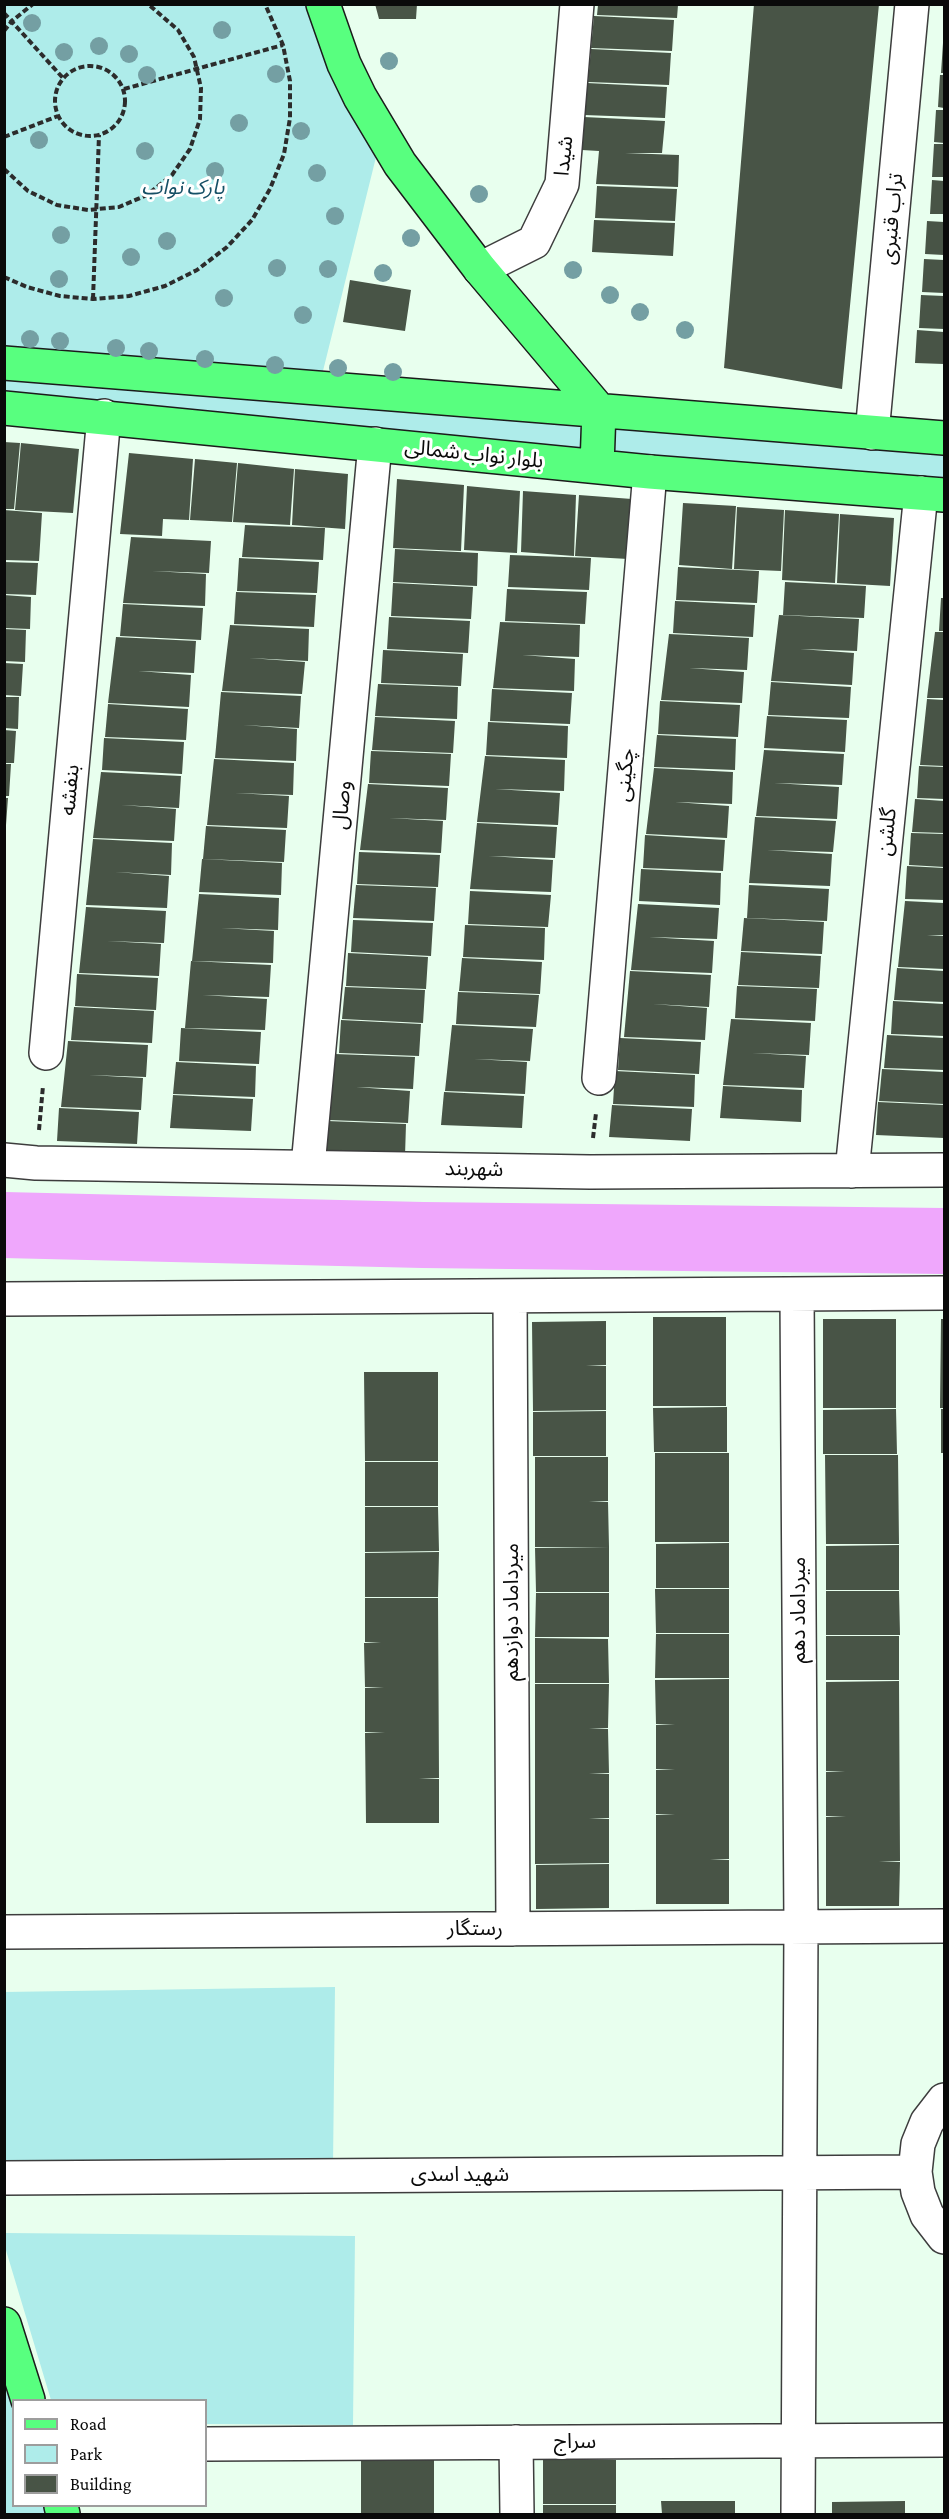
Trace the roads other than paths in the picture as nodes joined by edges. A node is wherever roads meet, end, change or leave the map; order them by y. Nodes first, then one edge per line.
1 (323, 4) edge
2 (577, 4) edge
3 (912, 4) edge
4 (480, 268) junction
5 (4, 363) edge
6 (4, 408) edge
7 (599, 410) junction
8 (104, 416) junction
9 (872, 433) junction
10 (945, 438) edge
11 (375, 444) junction
12 (597, 466) junction
13 (650, 472) junction
14 (933, 494) edge
15 (46, 1053) road end
16 (599, 1078) road end
17 (20, 1162) edge
18 (308, 1166) junction
19 (945, 1170) edge
20 (852, 1171) junction
21 (945, 1293) edge
22 (796, 1294) junction
23 (510, 1296) junction
24 (4, 1299) edge
25 (945, 1926) edge
26 (801, 1927) junction
27 (513, 1929) junction
28 (4, 1932) edge
29 (945, 2100) edge
30 (915, 2172) junction
31 (800, 2173) junction
32 (4, 2178) edge
33 (945, 2237) edge
34 (4, 2324) edge
35 (28, 2399) edge
36 (797, 2440) junction
37 (945, 2440) edge
38 (516, 2442) junction
39 (207, 2444) edge
40 (517, 2514) edge
41 (798, 2514) edge

1 - 4 main road
2 - 4 street, شیدا
3 - 9 street, تراب قنبری
4 - 7 main road
5 - 7 main road
6 - 8 main road, بلوار نواب شمالی
7 - 9 main road
7 - 12 main road
8 - 11 main road, بلوار نواب شمالی
8 - 15 street, بنفشه
9 - 10 main road
11 - 12 main road, بلوار نواب شمالی
11 - 18 street, وصال
12 - 13 main road, بلوار نواب شمالی
13 - 14 main road, بلوار نواب شمالی
13 - 16 street, چگینی
14 - 20 street, گلشن
17 - 18 street, شهربند
18 - 20 street, شهربند
19 - 20 street, شهربند
21 - 22 street
22 - 23 street
22 - 26 street, میرداماد دهم
23 - 24 street
23 - 27 street, میرداماد دوازدهم
25 - 26 street, رستگار
26 - 27 street, رستگار
26 - 31 street, میرداماد دهم
27 - 28 street, رستگار
29 - 30 street
30 - 31 street, شهید اسدی
30 - 33 street
31 - 32 street, شهید اسدی
31 - 36 street, میرداماد دهم
34 - 35 main road
36 - 37 street, سراج
36 - 38 street, سراج
36 - 41 street, میرداماد دهم
38 - 39 street, سراج
38 - 40 street

